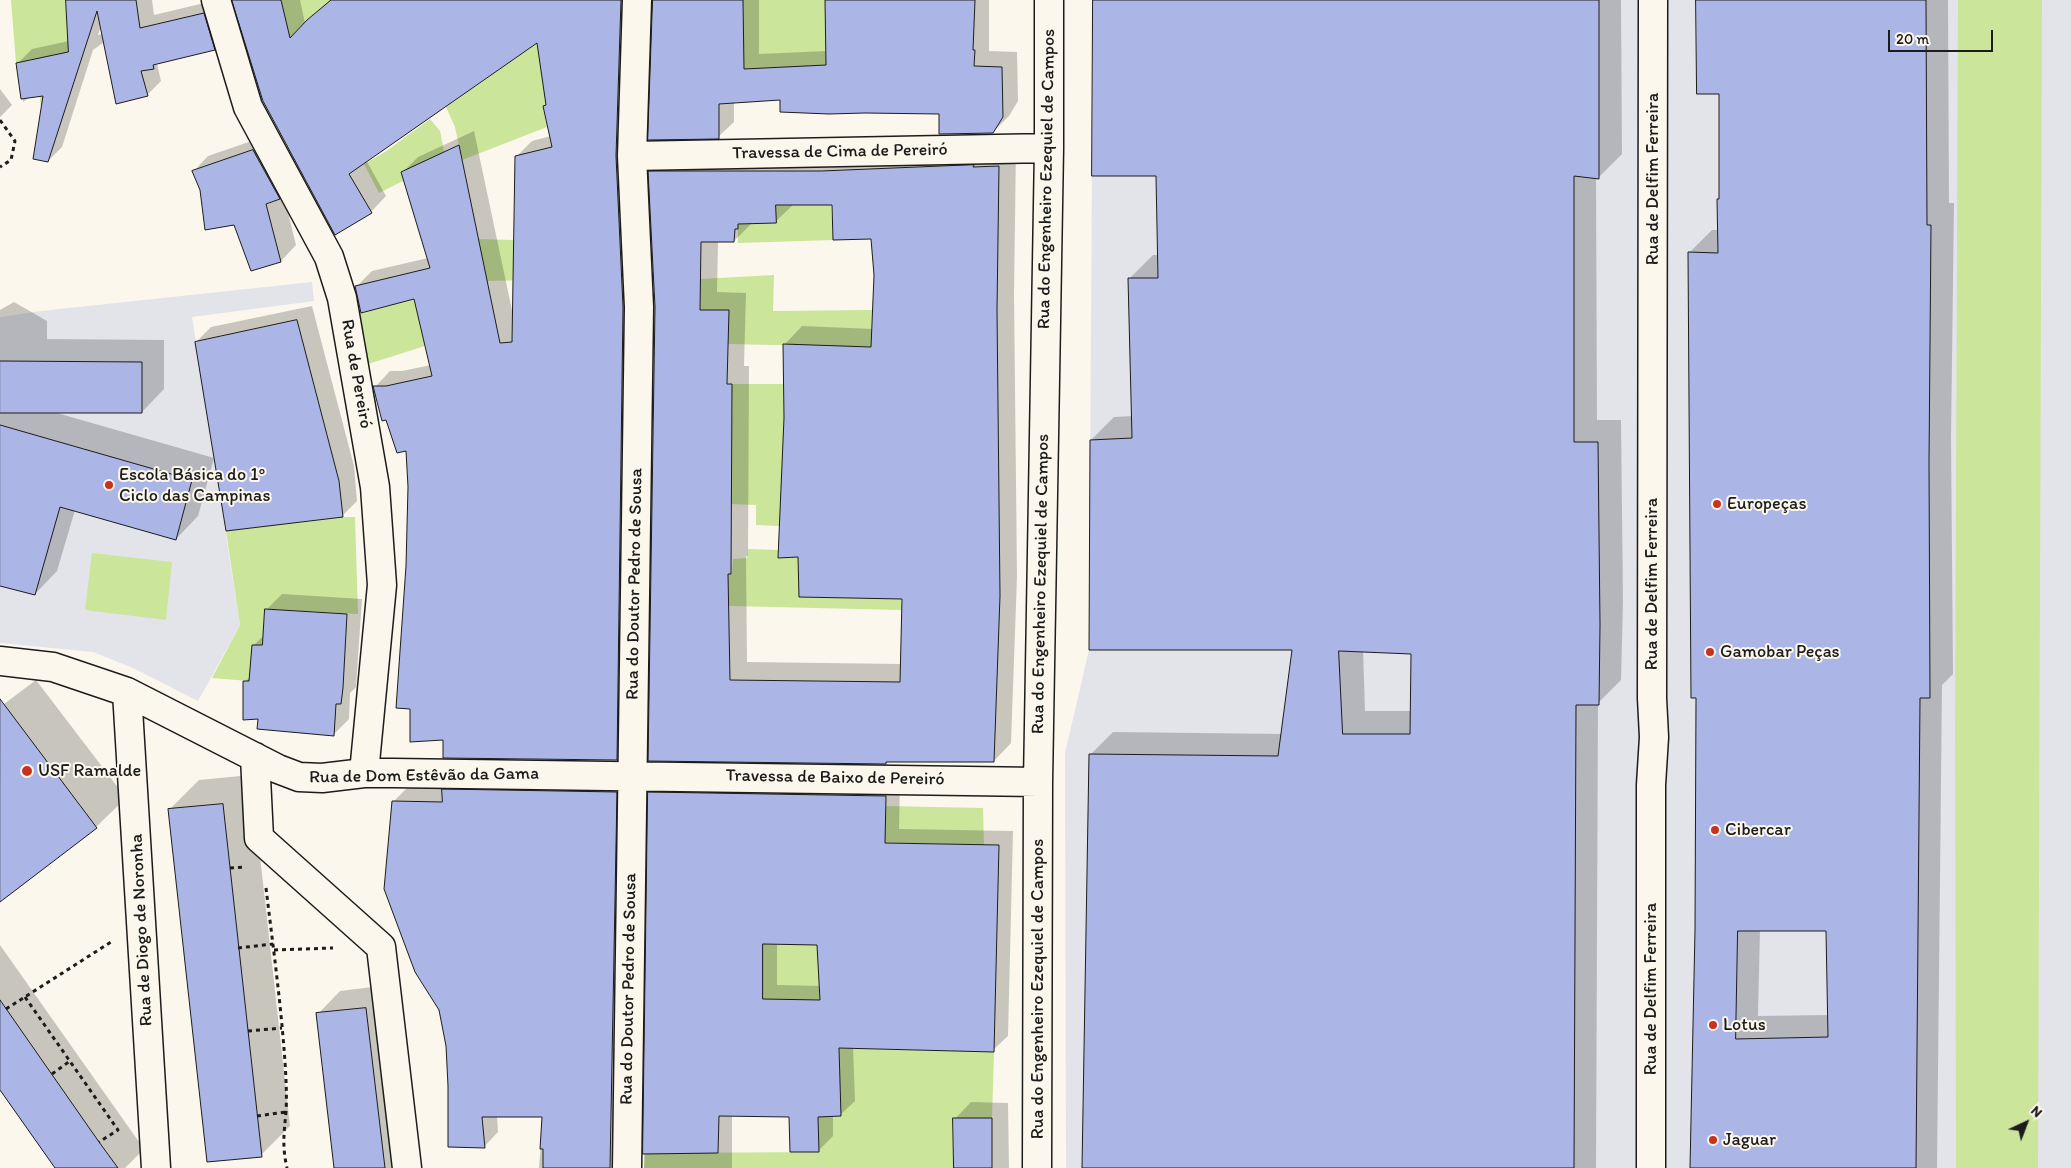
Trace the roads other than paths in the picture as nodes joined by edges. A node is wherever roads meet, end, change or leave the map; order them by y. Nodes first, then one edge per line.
1 (216, 0) edge
2 (637, 0) edge
3 (1049, 0) edge
4 (1653, 0) edge
5 (1049, 148) junction
6 (632, 156) junction
7 (0, 661) edge
8 (127, 692) junction
9 (255, 757) junction
10 (364, 773) junction
11 (632, 775) junction
12 (1038, 782) junction
13 (156, 1168) edge
14 (407, 1168) edge
15 (627, 1168) edge
16 (1038, 1168) edge
17 (1651, 1168) edge

1 - 10 street, Rua de Pereiró
2 - 6 street, Rua do Doutor Pedro de Sousa
3 - 5 street, Rua do Engenheiro Ezequiel de Campos
4 - 17 street, Rua de Delfim Ferreira
5 - 6 street, Travessa de Cima de Pereiró
5 - 12 street, Rua do Engenheiro Ezequiel de Campos
6 - 11 street, Rua do Doutor Pedro de Sousa
7 - 8 street, Rua de Dom Estêvão da Gama
8 - 9 street, Rua de Dom Estêvão da Gama
8 - 13 street, Rua de Diogo de Noronha
9 - 10 street, Rua de Dom Estêvão da Gama
9 - 14 street
10 - 11 street, Rua de Dom Estêvão da Gama
11 - 12 street, Travessa de Baixo de Pereiró
11 - 15 street, Rua do Doutor Pedro de Sousa
12 - 16 street, Rua do Engenheiro Ezequiel de Campos

